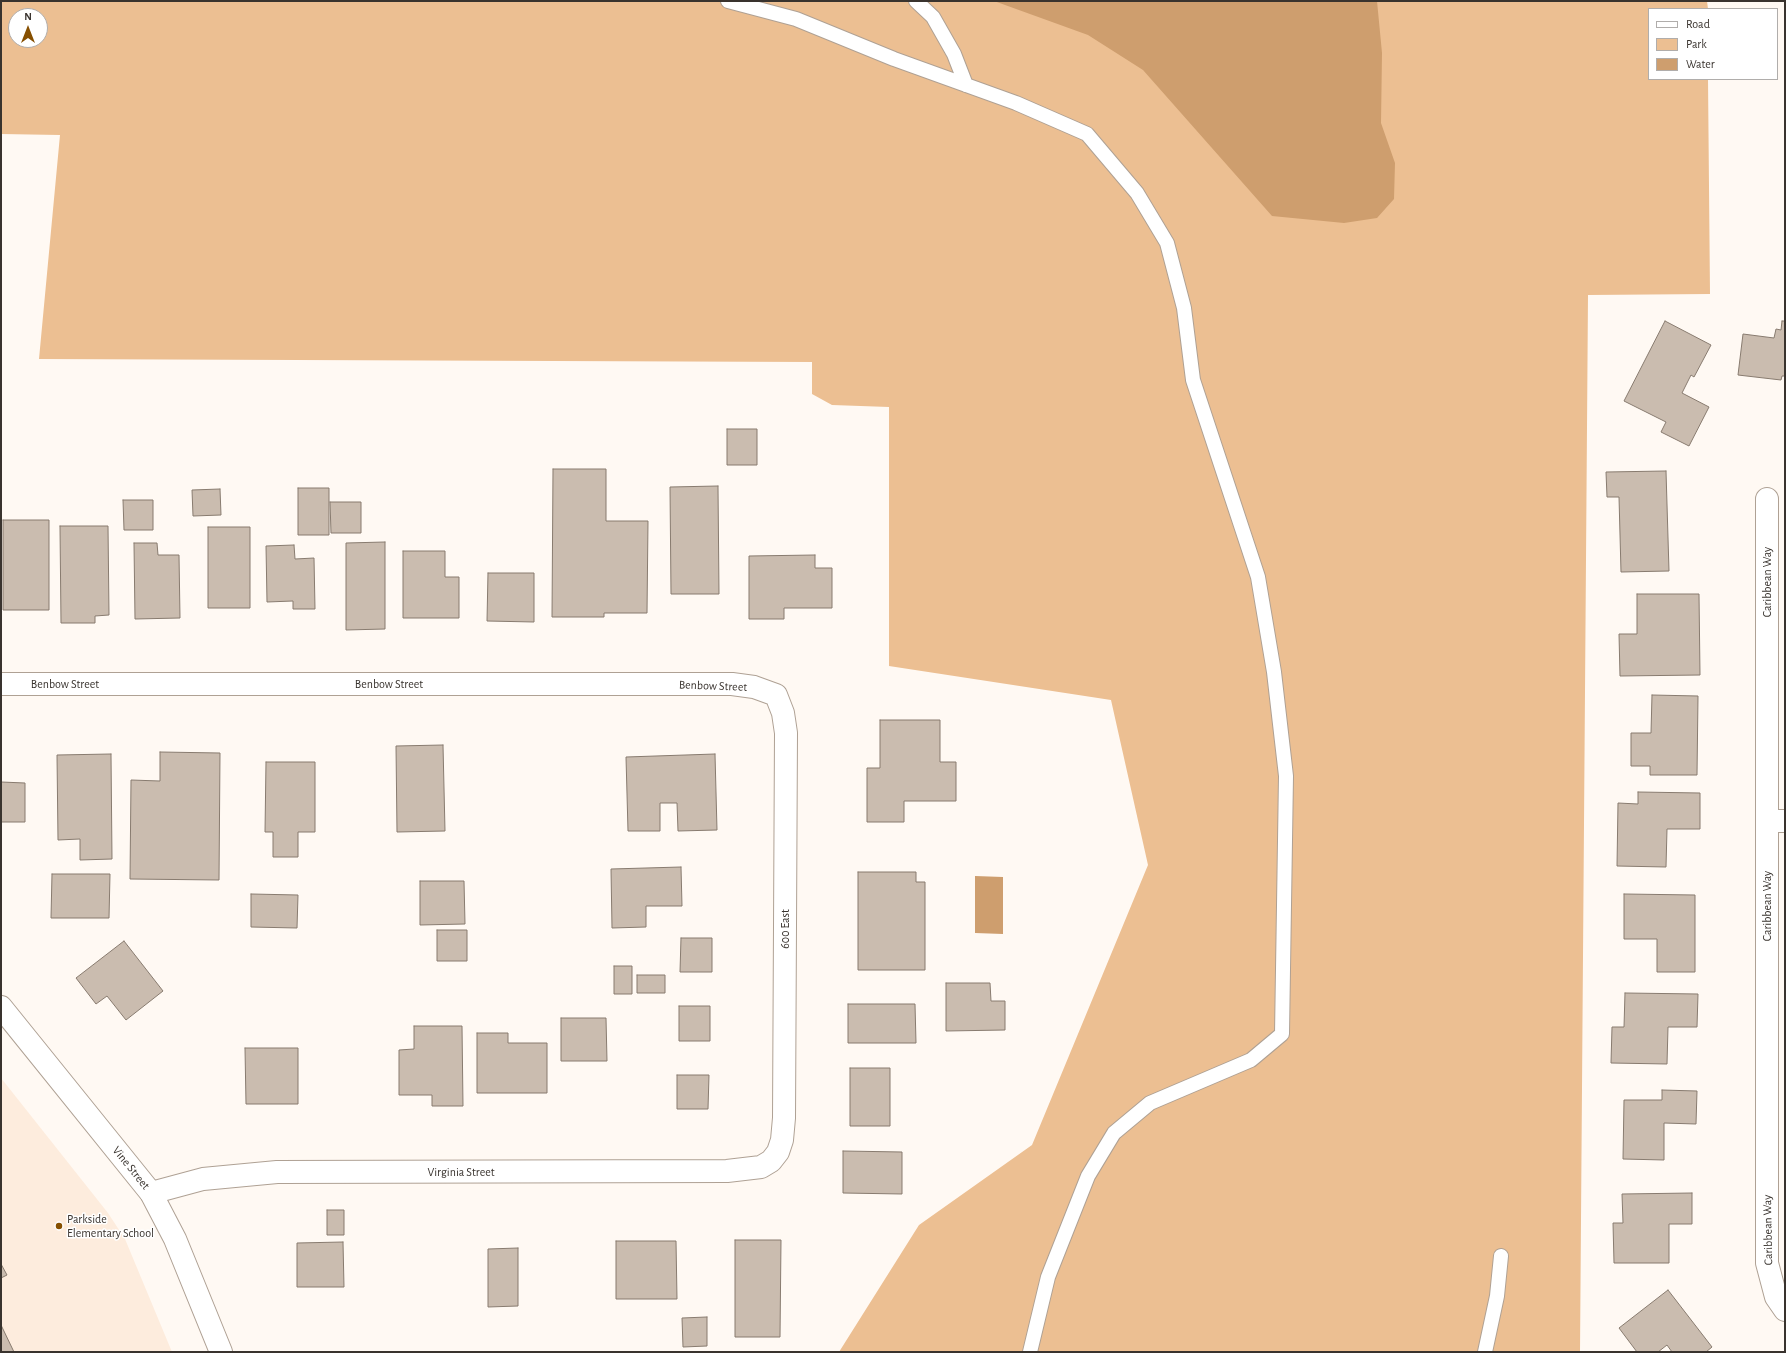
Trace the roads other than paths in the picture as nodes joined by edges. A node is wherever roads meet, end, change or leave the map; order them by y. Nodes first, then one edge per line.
1 (728, 1) edge
2 (916, 1) edge
3 (966, 85) junction
4 (1767, 499) dead end
5 (1, 684) edge
6 (776, 695) joint
7 (1776, 821) edge
8 (1, 1007) edge
9 (771, 1161) joint
10 (151, 1193) junction
11 (1502, 1256) dead end
12 (1785, 1310) edge
13 (221, 1352) edge
14 (1030, 1352) edge
15 (1485, 1352) edge

1 - 3 lane
2 - 3 lane
3 - 14 lane
4 - 7 street, Caribbean Way
5 - 6 street, Benbow Street
6 - 9 street, 600 East
7 - 12 street, Caribbean Way
8 - 10 street, Vine Street
9 - 10 street, Virginia Street
10 - 13 street, Vine Street
11 - 15 lane

